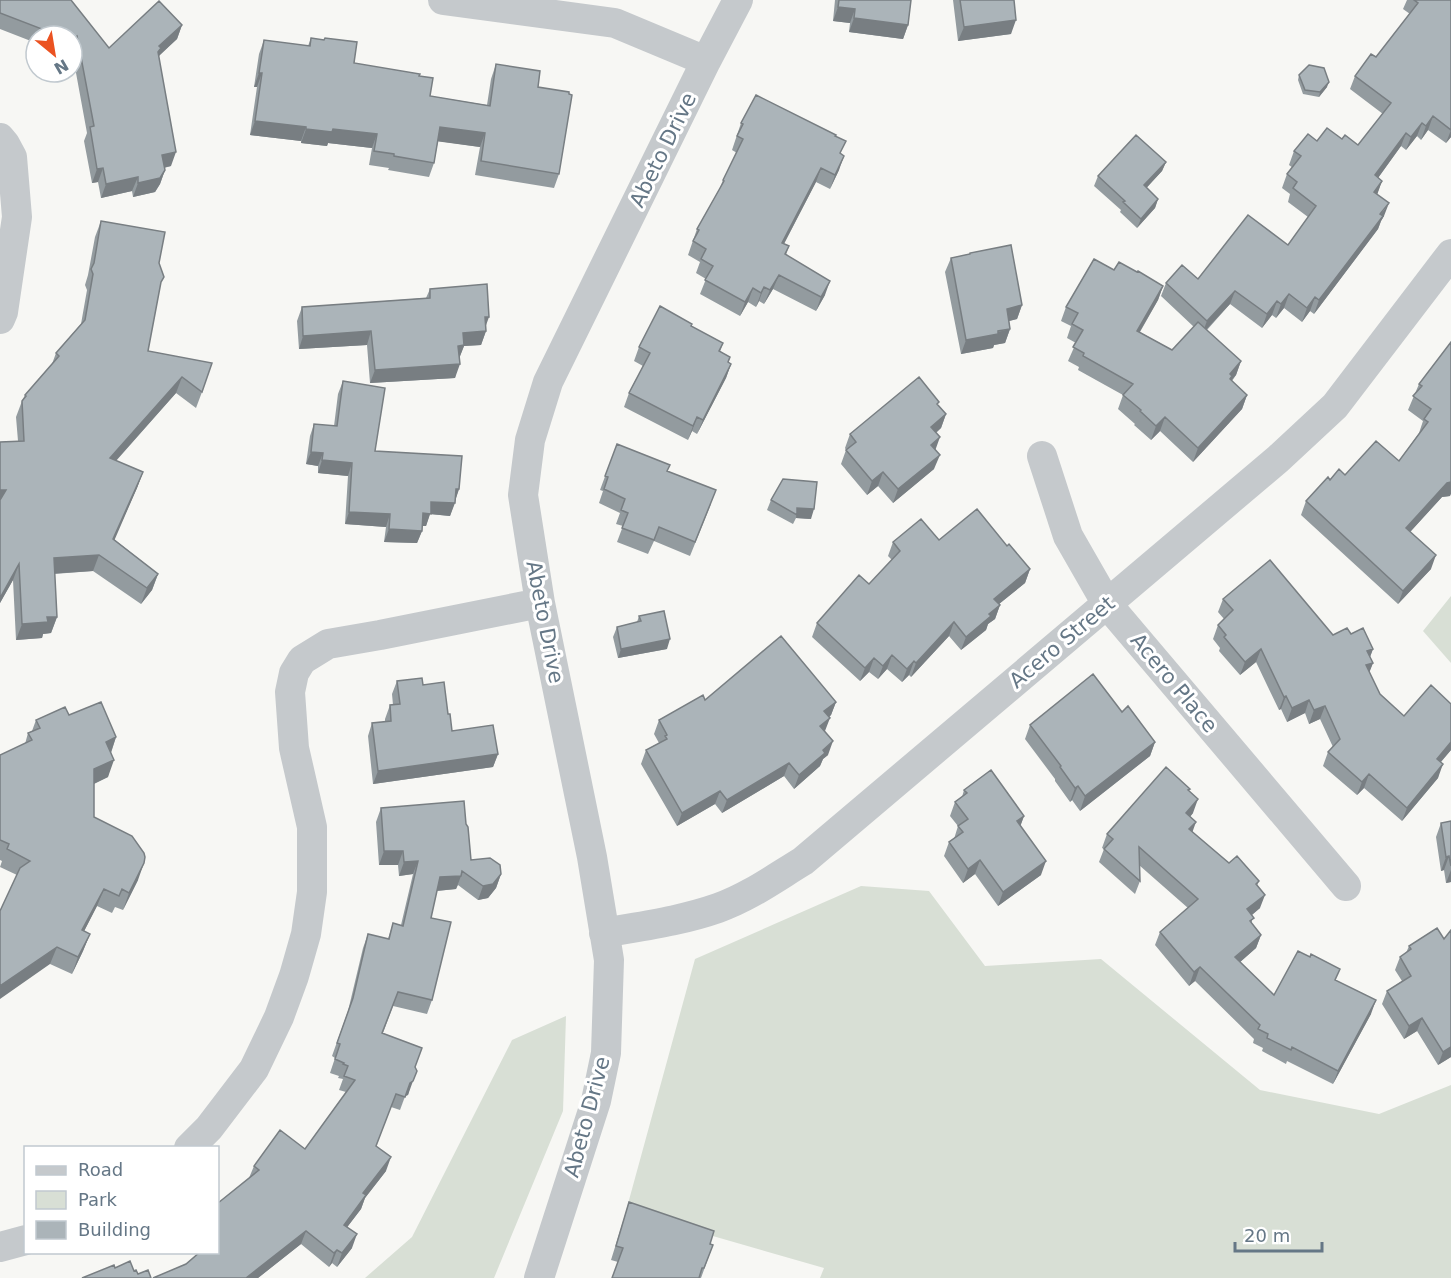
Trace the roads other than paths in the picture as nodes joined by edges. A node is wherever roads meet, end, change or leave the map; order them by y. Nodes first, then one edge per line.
1 (443, 0) edge
2 (738, 0) edge
3 (706, 61) junction
4 (0, 138) edge
5 (1451, 254) edge
6 (0, 319) edge
7 (1042, 456) dead end
8 (540, 603) junction
9 (1107, 604) junction
10 (1346, 886) dead end
11 (604, 933) junction
12 (191, 1146) edge
13 (24, 1241) edge
14 (0, 1247) edge
15 (539, 1278) edge

1 - 3 street
2 - 3 street, Abeto Drive
3 - 8 street, Abeto Drive
4 - 6 street
5 - 9 street, Acero Street
7 - 9 street, Acero Place
8 - 11 street, Abeto Drive
8 - 12 street
9 - 10 street, Acero Place
9 - 11 street, Acero Street
11 - 15 street, Abeto Drive
13 - 14 street

